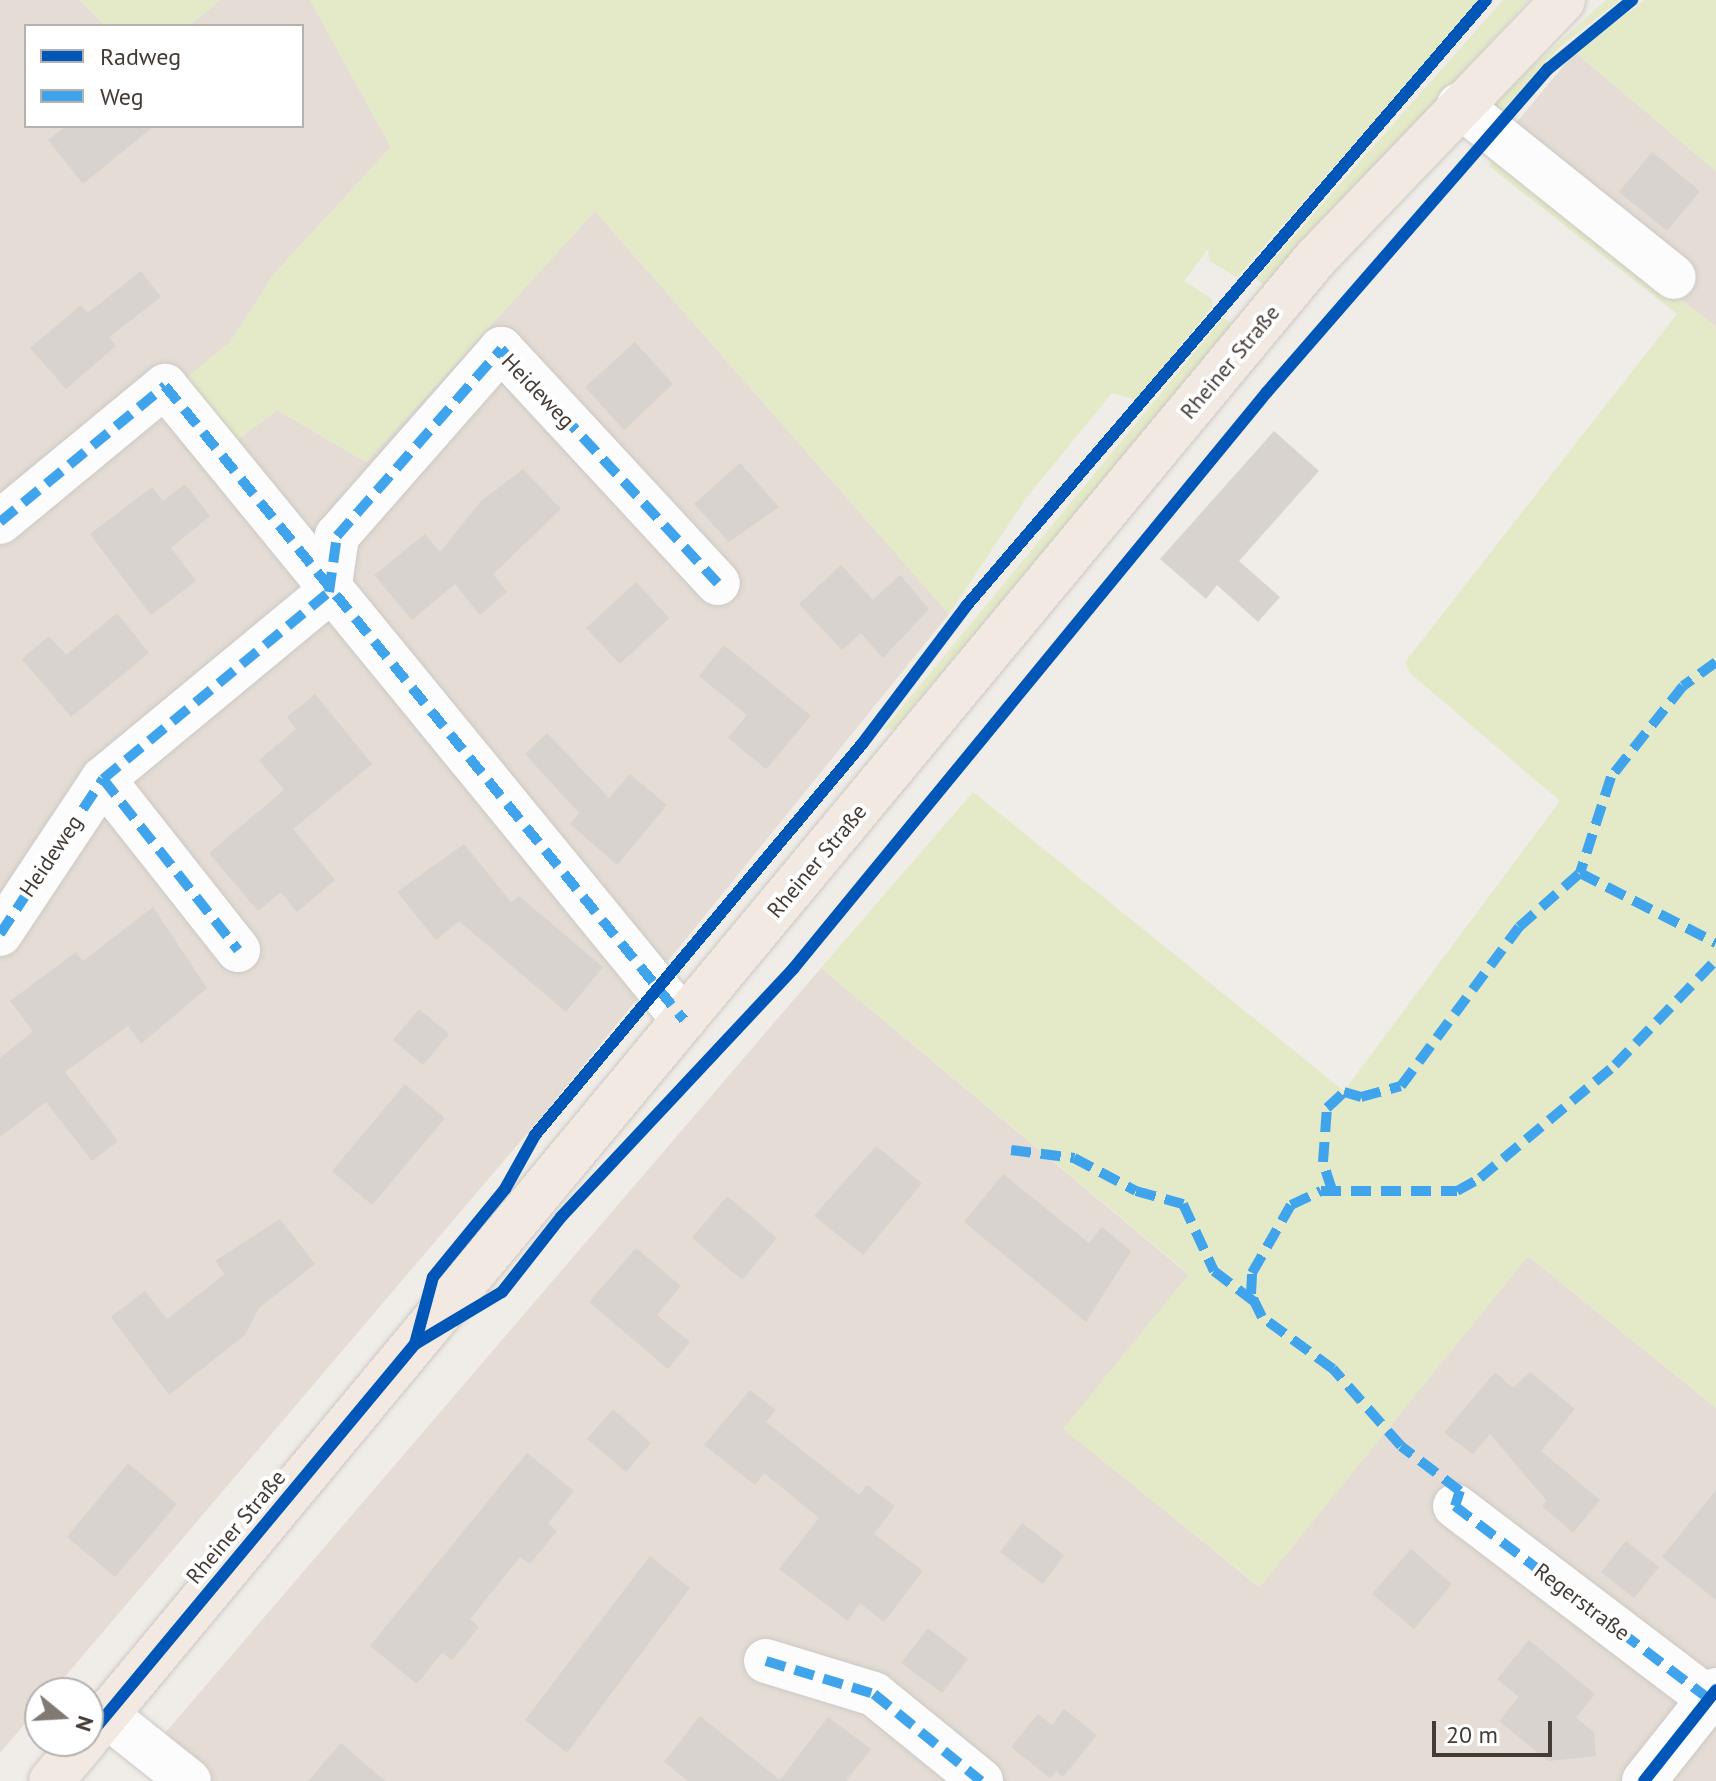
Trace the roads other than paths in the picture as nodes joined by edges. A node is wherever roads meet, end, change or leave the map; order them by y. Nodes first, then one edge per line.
1 (1563, 0) edge
2 (1459, 105) junction
3 (1674, 277) dead end
4 (0, 522) edge
5 (718, 583) dead end
6 (329, 592) junction
7 (103, 779) junction
8 (0, 934) edge
9 (238, 950) dead end
10 (684, 1020) junction
11 (1455, 1506) dead end
12 (766, 1661) dead end
13 (1712, 1694) edge
14 (104, 1718) edge
15 (104, 1737) edge
16 (71, 1757) edge
17 (51, 1781) edge
18 (189, 1781) edge
19 (981, 1781) edge
20 (1644, 1781) edge

1 - 2 main road, Rheiner Straße
2 - 3 street
2 - 10 main road, Rheiner Straße
4 - 6 street
5 - 6 street, Heideweg
6 - 7 street, Heideweg
6 - 10 street
7 - 8 street, Heideweg
7 - 9 street
10 - 14 main road, Rheiner Straße
11 - 13 street, Regerstraße
12 - 19 street
13 - 20 street
15 - 18 street
16 - 17 main road, Rheiner Straße

